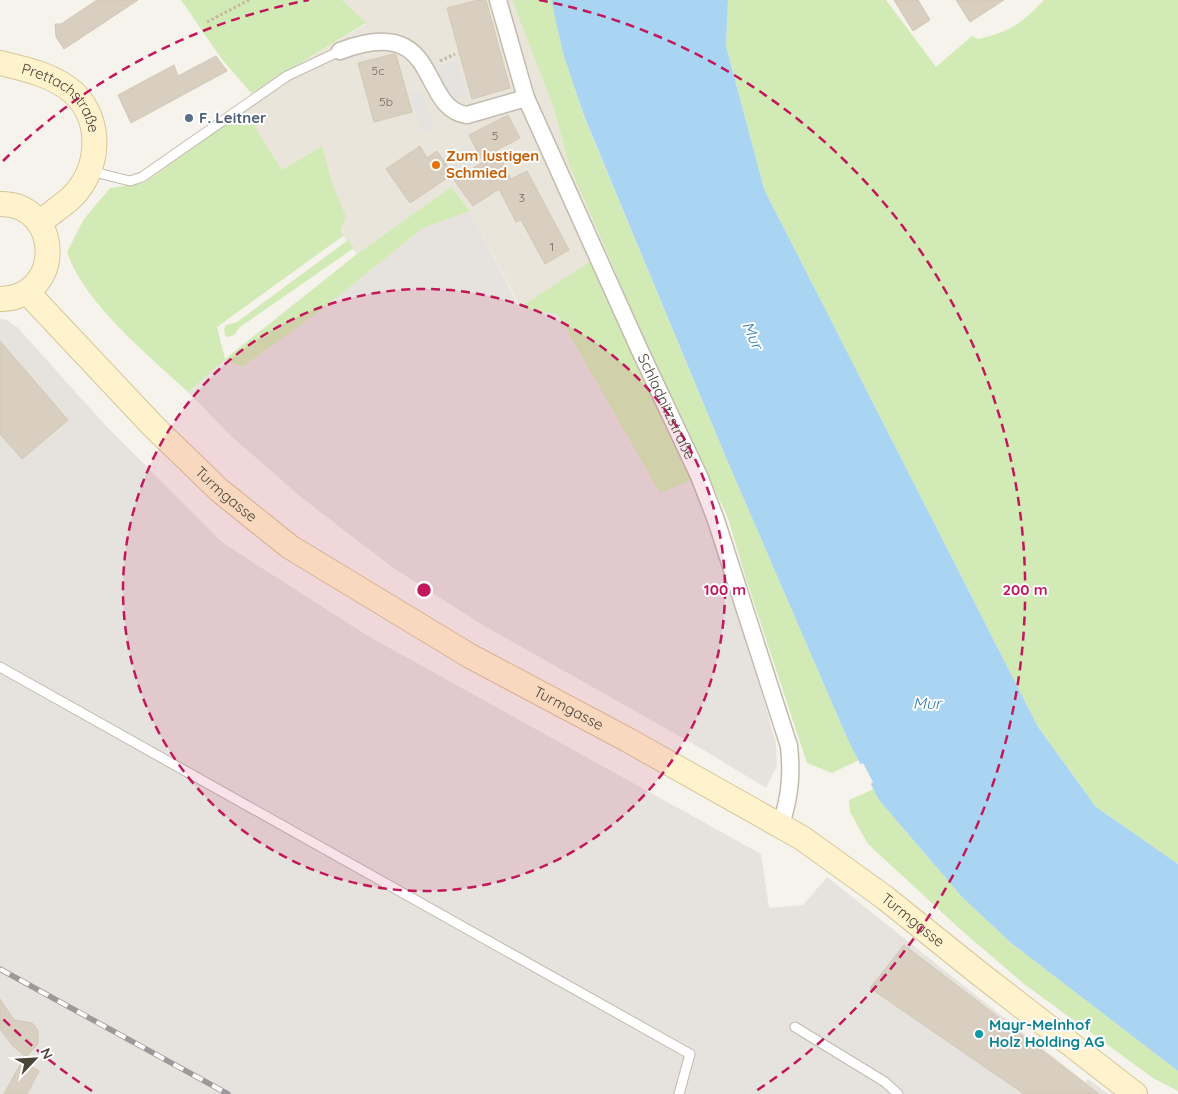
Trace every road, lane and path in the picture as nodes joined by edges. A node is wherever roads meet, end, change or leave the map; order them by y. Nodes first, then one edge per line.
1 (249, 0) edge
2 (498, 0) edge
3 (207, 22) dead end
4 (340, 51) joint
5 (0, 63) edge
6 (526, 98) junction
7 (89, 171) junction
8 (0, 204) edge
9 (39, 223) junction
10 (27, 292) junction
11 (0, 299) edge
12 (0, 667) edge
13 (781, 824) junction
14 (794, 1027) dead end
15 (679, 1094) edge
16 (898, 1094) edge
17 (1136, 1094) edge

1 - 3 path
2 - 6 street, Schladnitzstraße
4 - 6 street
4 - 7 lane
5 - 7 main road, Prettachstraße
6 - 13 street, Schladnitzstraße
7 - 9 main road, Prettachstraße
8 - 9 main road
9 - 10 main road
10 - 11 main road
10 - 13 main road, Turmgasse
12 - 15 lane
13 - 17 main road, Turmgasse
14 - 16 lane

